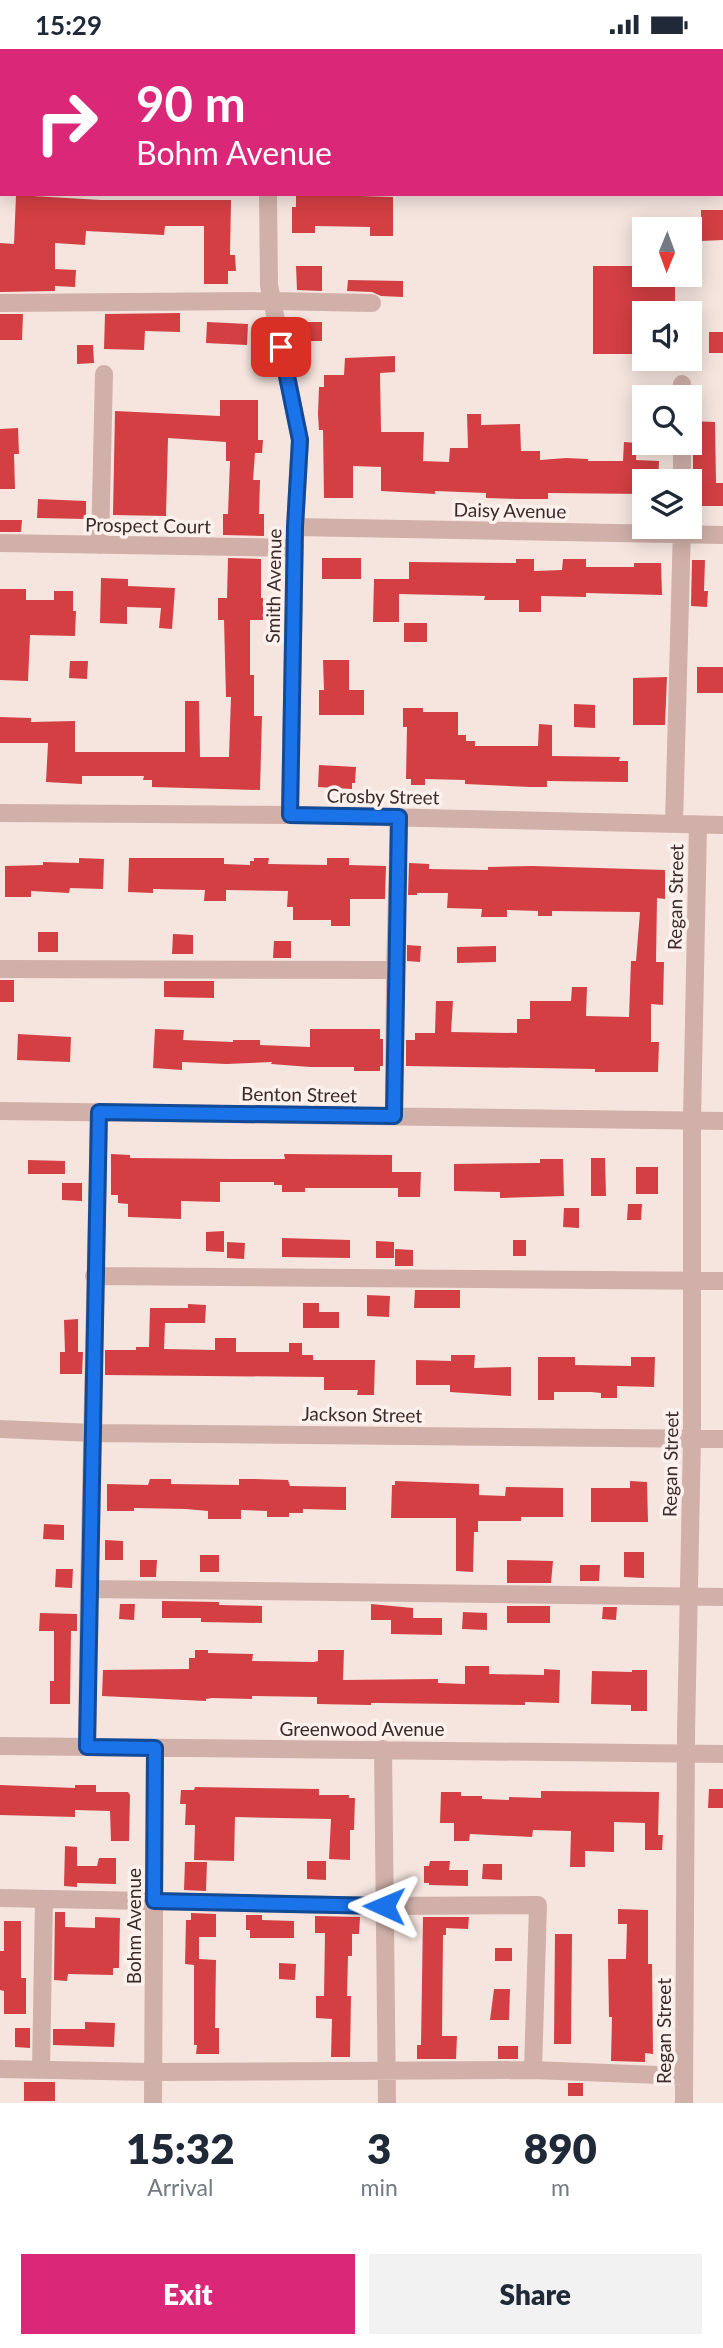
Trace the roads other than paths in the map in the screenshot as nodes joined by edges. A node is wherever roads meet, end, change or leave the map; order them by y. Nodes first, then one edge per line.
1 (268, 196) edge
2 (271, 301) junction
3 (0, 303) edge
4 (372, 303) dead end
5 (104, 374) dead end
6 (295, 527) junction
7 (632, 530) edge
8 (702, 533) edge
9 (723, 535) edge
10 (682, 539) edge
11 (0, 543) edge
12 (100, 545) junction
13 (295, 548) junction
14 (0, 813) edge
15 (290, 815) junction
16 (399, 817) junction
17 (674, 824) junction
18 (698, 825) junction
19 (723, 825) edge
20 (0, 969) edge
21 (395, 970) junction
22 (0, 1111) edge
23 (99, 1112) junction
24 (394, 1116) junction
25 (692, 1120) junction
26 (723, 1121) edge
27 (94, 1276) junction
28 (723, 1280) edge
29 (692, 1281) junction
30 (0, 1429) edge
31 (92, 1433) junction
32 (692, 1439) junction
33 (723, 1439) edge
34 (89, 1589) junction
35 (688, 1596) junction
36 (723, 1597) edge
37 (0, 1746) edge
38 (87, 1747) junction
39 (155, 1748) junction
40 (383, 1749) junction
41 (686, 1753) junction
42 (723, 1754) edge
43 (0, 1898) edge
44 (44, 1899) junction
45 (154, 1901) junction
46 (384, 1906) junction
47 (0, 2069) edge
48 (387, 2069) junction
49 (41, 2070) junction
50 (533, 2070) junction
51 (153, 2072) junction
52 (684, 2076) junction
53 (153, 2103) edge
54 (387, 2103) edge
55 (684, 2103) edge

1 - 2 street, Smith Avenue
2 - 3 street
2 - 4 street
2 - 6 street, Smith Avenue
5 - 12 street
6 - 7 street, Daisy Avenue
6 - 13 street, Smith Avenue
8 - 9 street, Daisy Avenue
10 - 17 street
11 - 12 street, Prospect Court
12 - 13 street, Prospect Court
13 - 15 street, Smith Avenue
14 - 15 street, Crosby Street
15 - 16 street, Crosby Street
16 - 17 street, Crosby Street
16 - 21 street
17 - 18 street, Crosby Street
18 - 19 street, Crosby Street
18 - 25 street, Regan Street
20 - 21 street
21 - 24 street
22 - 23 street, Benton Street
23 - 24 street, Benton Street
23 - 27 street
24 - 25 street, Benton Street
25 - 26 street, Benton Street
25 - 29 street, Regan Street
27 - 29 street
27 - 31 street
28 - 29 street
29 - 32 street, Regan Street
30 - 31 street, Jackson Street
31 - 32 street, Jackson Street
31 - 34 street
32 - 33 street, Jackson Street
32 - 35 street, Regan Street
34 - 35 street
34 - 38 street
35 - 36 street
35 - 41 street, Regan Street
37 - 38 street, Greenwood Avenue
38 - 39 street, Greenwood Avenue
39 - 40 street, Greenwood Avenue
39 - 45 street, Bohm Avenue
40 - 41 street, Greenwood Avenue
40 - 46 street
41 - 42 street, Greenwood Avenue
41 - 52 street, Regan Street
43 - 44 street
44 - 45 street
44 - 49 street
45 - 46 street
45 - 51 street, Bohm Avenue
46 - 48 street
46 - 50 street
47 - 49 street
48 - 50 street
48 - 51 street
48 - 54 street
49 - 51 street
50 - 52 street
51 - 53 street, Bohm Avenue
52 - 55 street, Regan Street

